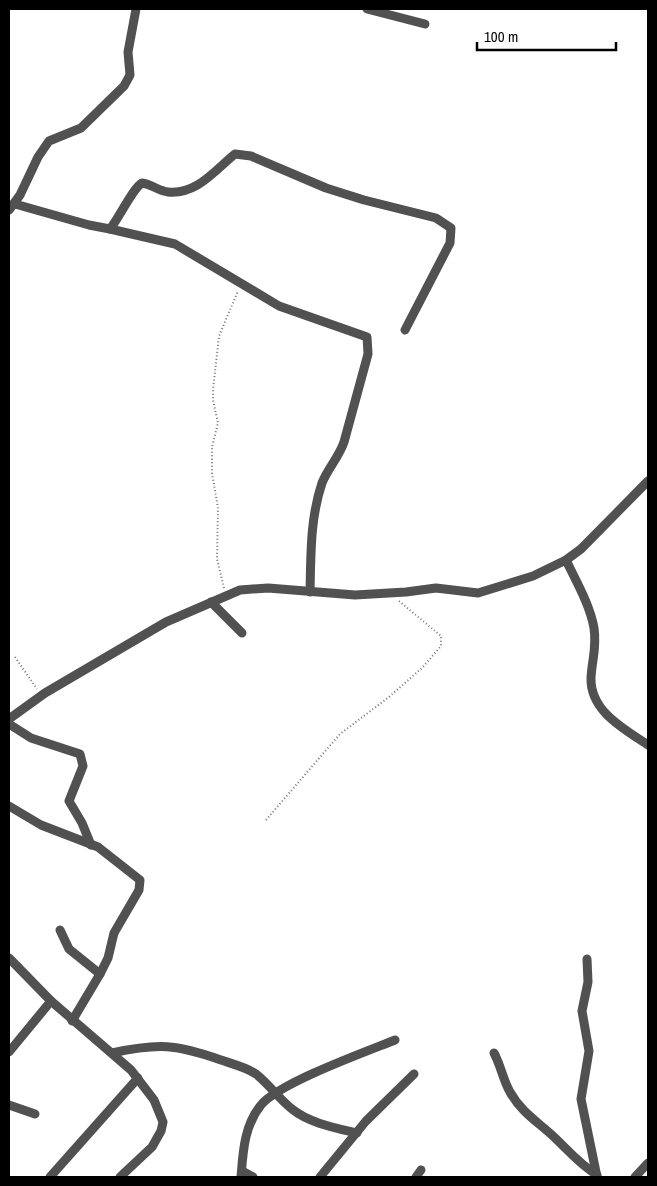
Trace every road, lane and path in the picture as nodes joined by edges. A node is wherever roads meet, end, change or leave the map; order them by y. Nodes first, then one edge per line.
1 (136, 9) edge
2 (367, 9) edge
3 (425, 24) dead end
4 (12, 207) edge
5 (110, 229) junction
6 (242, 283) junction
7 (405, 330) dead end
8 (648, 481) edge
9 (566, 560) junction
10 (310, 592) junction
11 (389, 593) junction
12 (227, 595) junction
13 (211, 602) junction
14 (242, 632) dead end
15 (15, 657) dead end
16 (41, 695) junction
17 (9, 719) edge
18 (9, 724) edge
19 (648, 745) edge
20 (9, 806) edge
21 (266, 820) dead end
22 (90, 845) junction
23 (60, 930) dead end
24 (9, 958) edge
25 (587, 960) dead end
26 (100, 974) junction
27 (51, 1001) junction
28 (72, 1021) junction
29 (395, 1040) dead end
30 (9, 1052) edge
31 (112, 1053) junction
32 (494, 1053) dead end
33 (414, 1074) dead end
34 (138, 1078) junction
35 (276, 1093) junction
36 (9, 1105) edge
37 (34, 1114) dead end
38 (357, 1133) junction
39 (648, 1163) edge
40 (241, 1174) edge
41 (597, 1176) edge
42 (50, 1177) edge
43 (120, 1177) edge
44 (253, 1177) edge
45 (320, 1177) edge
46 (635, 1177) edge

1 - 4 street
2 - 3 street
4 - 5 street
5 - 6 street
5 - 7 street
6 - 10 street
6 - 12 path
8 - 9 street
9 - 11 street
9 - 19 street
10 - 11 street
10 - 12 street
11 - 21 path
12 - 13 street
13 - 14 street
13 - 16 street
15 - 16 path
16 - 17 street
18 - 22 street
20 - 22 street
22 - 26 street
23 - 26 street
24 - 27 street
25 - 41 street
26 - 28 street
27 - 28 street
27 - 30 street
28 - 31 street
29 - 35 street
31 - 34 street
31 - 35 street
32 - 41 street
33 - 38 street
34 - 42 street
34 - 43 street
35 - 38 street
35 - 40 street
36 - 37 street
38 - 45 street
39 - 46 street
40 - 44 street

